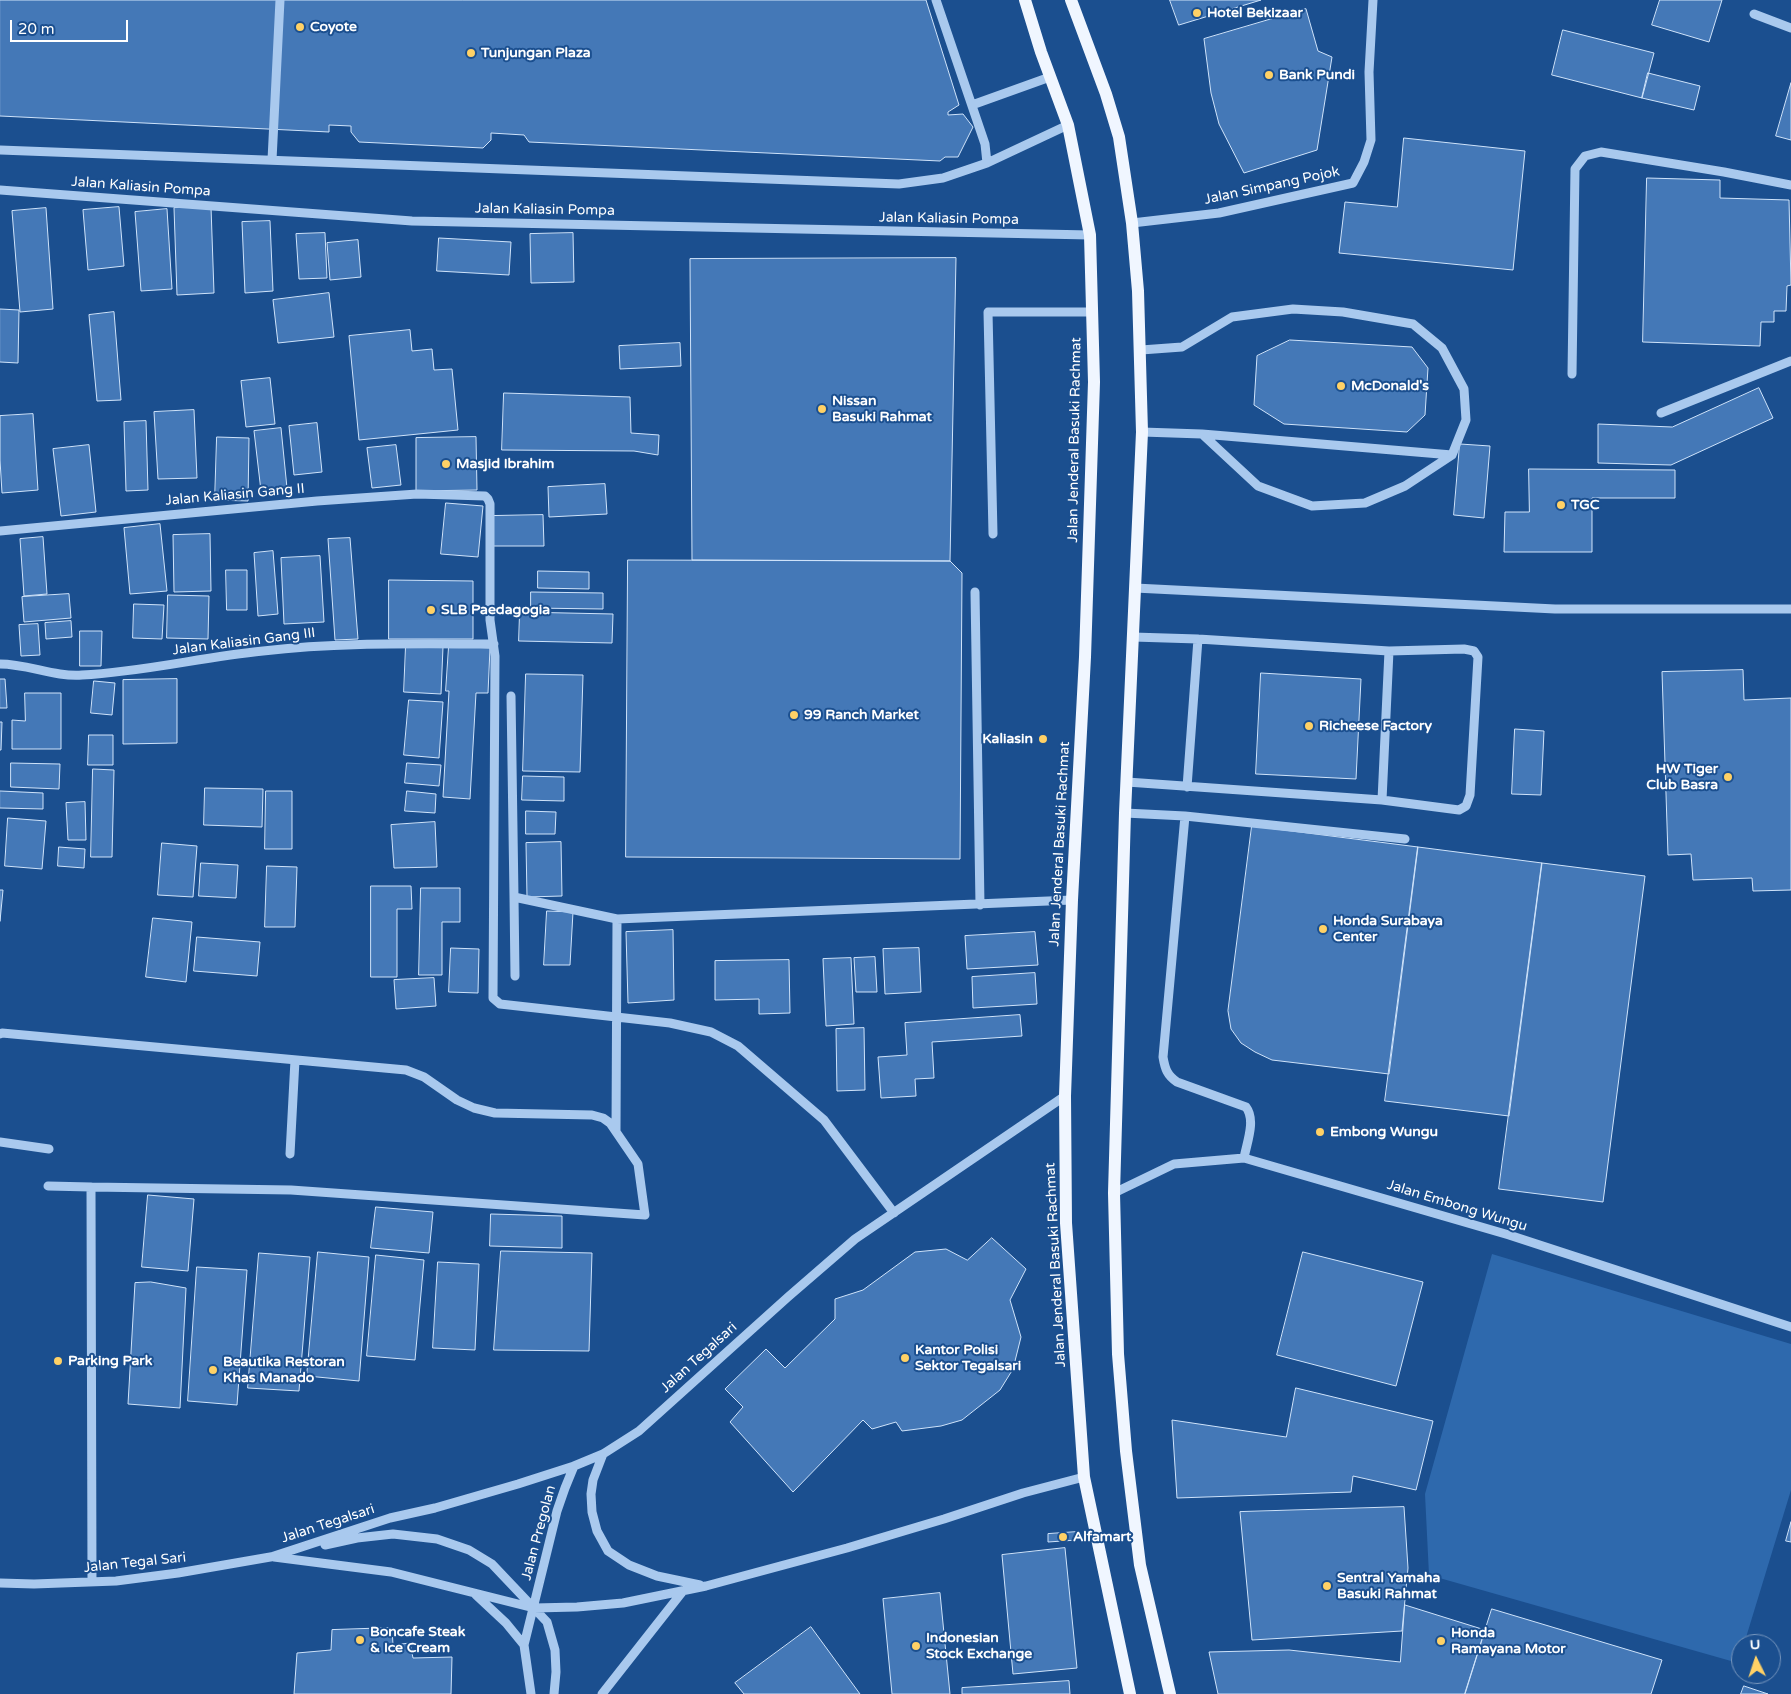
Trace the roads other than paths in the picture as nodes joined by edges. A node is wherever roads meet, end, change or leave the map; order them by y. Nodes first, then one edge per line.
1 (280, 0) edge
2 (936, 0) edge
3 (1025, 0) edge
4 (1071, 0) edge
5 (1373, 0) edge
6 (1754, 14) dead end
7 (1791, 28) edge
8 (1050, 77) junction
9 (972, 106) junction
10 (1068, 125) junction
11 (0, 150) edge
12 (272, 160) junction
13 (987, 162) junction
14 (1791, 185) edge
15 (0, 190) edge
16 (1132, 223) junction
17 (1090, 236) junction
18 (1091, 312) junction
19 (1141, 350) junction
20 (1791, 361) edge
21 (1572, 374) dead end
22 (1660, 413) dead end
23 (1142, 432) junction
24 (1202, 434) junction
25 (1452, 455) junction
26 (0, 531) edge
27 (993, 534) dead end
28 (1135, 588) junction
29 (975, 592) dead end
30 (1791, 609) edge
31 (1133, 637) junction
32 (1198, 639) junction
33 (494, 644) junction
34 (1390, 651) junction
35 (0, 664) edge
36 (511, 696) dead end
37 (1127, 782) junction
38 (1187, 787) junction
39 (1382, 800) junction
40 (1125, 812) junction
41 (1185, 816) junction
42 (1405, 839) dead end
43 (514, 897) junction
44 (1072, 900) junction
45 (980, 905) junction
46 (617, 919) junction
47 (514, 976) dead end
48 (617, 1018) junction
49 (0, 1034) edge
50 (294, 1060) junction
51 (1065, 1096) junction
52 (616, 1132) junction
53 (0, 1142) edge
54 (50, 1148) dead end
55 (290, 1154) dead end
56 (1244, 1158) junction
57 (48, 1186) dead end
58 (90, 1187) junction
59 (1114, 1193) junction
60 (894, 1213) junction
61 (1791, 1327) edge
62 (603, 1454) junction
63 (574, 1466) junction
64 (1084, 1477) junction
65 (271, 1557) junction
66 (92, 1582) junction
67 (0, 1583) edge
68 (706, 1586) junction
69 (682, 1590) junction
70 (476, 1594) junction
71 (534, 1608) junction
72 (524, 1645) junction
73 (531, 1694) edge
74 (554, 1694) edge
75 (602, 1694) edge
76 (1130, 1694) edge
77 (1170, 1694) edge

1 - 12 street
2 - 9 street
3 - 8 main road, Jalan Jenderal Basuki Rachmat
4 - 16 main road
5 - 16 street, Jalan Simpang Pojok
6 - 7 street
8 - 9 street
8 - 10 main road, Jalan Jenderal Basuki Rachmat
9 - 13 street
10 - 13 street
10 - 17 main road, Jalan Jenderal Basuki Rachmat
11 - 12 street
12 - 13 street
14 - 21 street
15 - 17 street, Jalan Kaliasin Pompa
16 - 19 main road
17 - 18 main road, Jalan Jenderal Basuki Rachmat
18 - 27 street
18 - 44 main road, Jalan Jenderal Basuki Rachmat
19 - 23 main road
19 - 25 street
20 - 22 street
23 - 24 street
23 - 28 main road
24 - 25 street
24 - 25 street
26 - 33 street, Jalan Kaliasin Gang II
28 - 30 street
28 - 31 main road
29 - 45 street
31 - 32 street
31 - 37 main road
32 - 34 street
32 - 38 street
33 - 35 street, Jalan Kaliasin Gang III
33 - 48 street
34 - 39 street
34 - 39 street
36 - 43 street
37 - 38 street
37 - 40 main road
38 - 39 street
40 - 41 street
40 - 59 main road
41 - 42 street
41 - 56 street
43 - 46 street
43 - 47 street
44 - 45 street
44 - 51 main road, Jalan Jenderal Basuki Rachmat
45 - 46 street
46 - 48 street
48 - 52 street
48 - 60 street
49 - 50 street
50 - 52 street
50 - 55 street
51 - 60 street, Jalan Tegalsari
51 - 64 main road, Jalan Jenderal Basuki Rachmat
52 - 58 street
53 - 54 street
56 - 59 street, Jalan Embong Wungu
56 - 61 street, Jalan Embong Wungu
57 - 58 street
58 - 66 street
59 - 77 main road
60 - 62 street, Jalan Tegalsari
62 - 63 street, Jalan Tegalsari
62 - 68 street
63 - 65 street, Jalan Tegalsari
63 - 71 street, Jalan Pregolan
64 - 68 street, Jalan Tegalsari
64 - 76 main road, Jalan Jenderal Basuki Rachmat
65 - 66 street, Jalan Tegal Sari
65 - 70 street, Jalan Tegalsari
65 - 71 street, Jalan Pregolan
66 - 67 street, Jalan Tegal Sari
68 - 69 street, Jalan Tegalsari
69 - 71 street, Jalan Tegalsari
69 - 75 street
70 - 71 street, Jalan Tegalsari
70 - 72 street
71 - 72 street, Jalan Pregolan
71 - 74 street, Jalan Pregolan
72 - 73 street, Jalan Pregolan

